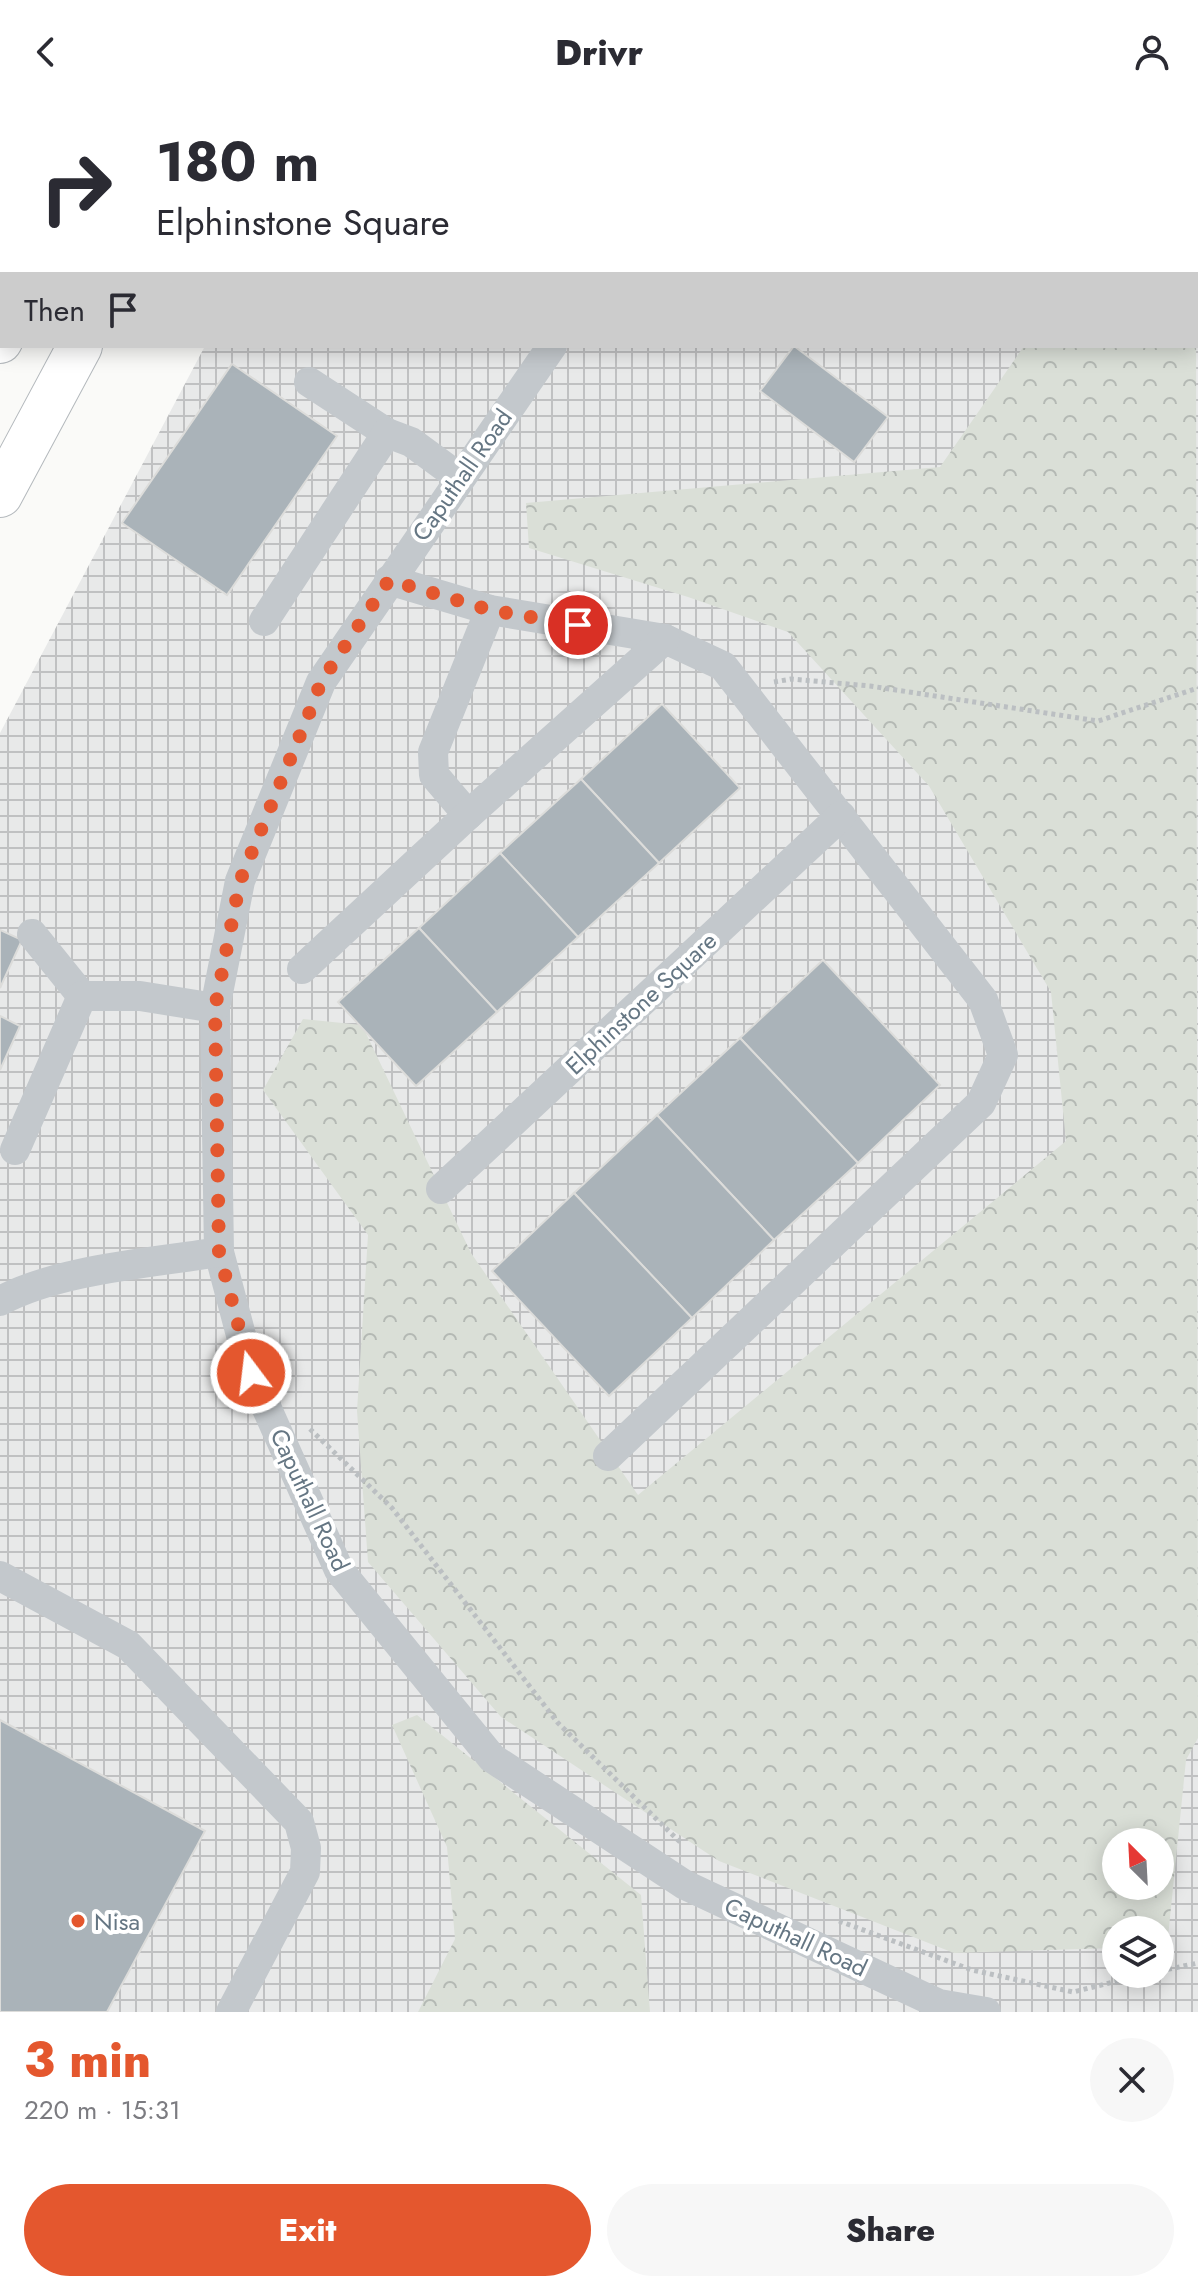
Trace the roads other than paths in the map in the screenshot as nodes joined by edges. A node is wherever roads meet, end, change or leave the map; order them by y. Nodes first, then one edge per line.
1 (79, 348) edge
2 (551, 348) edge
3 (309, 382) dead end
4 (387, 433) junction
5 (460, 478) junction
6 (0, 495) edge
7 (389, 580) junction
8 (490, 610) junction
9 (264, 621) dead end
10 (665, 639) junction
11 (468, 815) junction
12 (841, 816) junction
13 (32, 934) dead end
14 (302, 969) dead end
15 (82, 996) junction
16 (215, 1008) junction
17 (15, 1150) dead end
18 (441, 1189) dead end
19 (219, 1252) junction
20 (0, 1301) edge
21 (608, 1456) dead end
22 (0, 1576) edge
23 (231, 2012) edge
24 (986, 2012) edge

1 - 6 highway
2 - 5 street, Caputhall Road
3 - 4 street
4 - 5 street
4 - 9 street
5 - 7 street, Caputhall Road
7 - 8 street
7 - 16 street, Caputhall Road
8 - 10 street
8 - 11 street
10 - 11 street
10 - 12 street
11 - 14 street
12 - 18 street, Elphinstone Square
12 - 21 street
13 - 15 street
15 - 16 street
15 - 17 street
16 - 19 street, Caputhall Road
19 - 20 street
19 - 24 street, Caputhall Road
22 - 23 street

